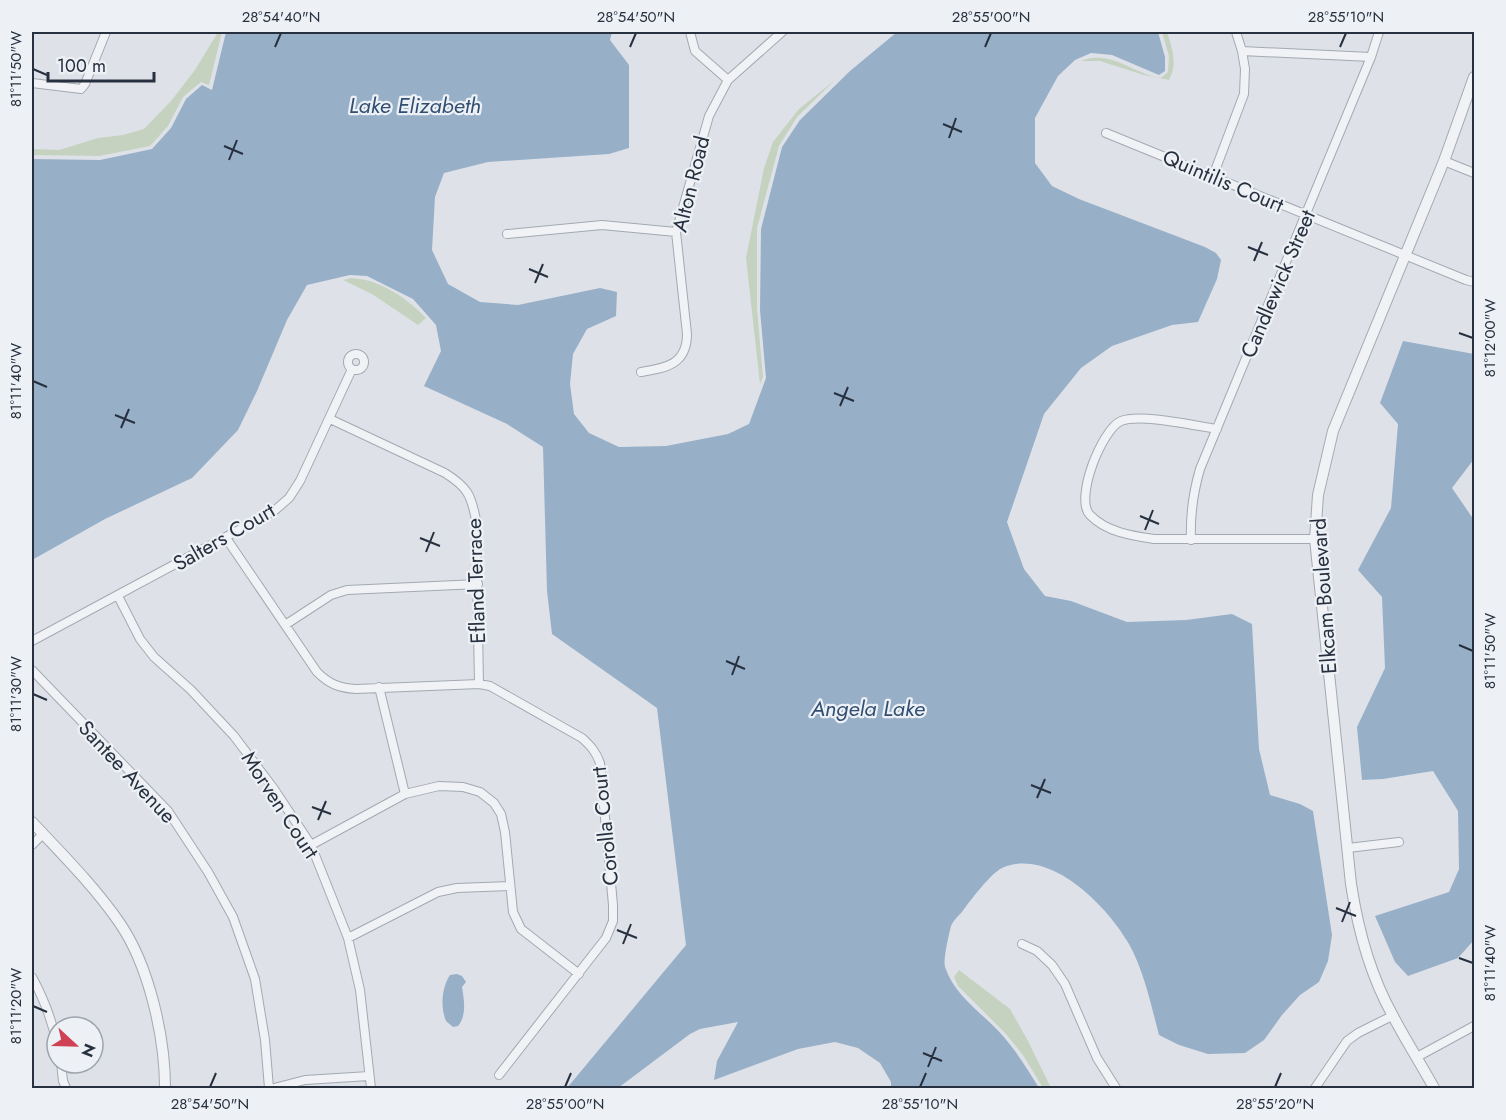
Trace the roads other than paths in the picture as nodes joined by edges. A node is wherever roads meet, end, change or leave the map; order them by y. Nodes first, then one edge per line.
1 (106, 32) edge
2 (690, 32) edge
3 (783, 32) edge
4 (1236, 32) edge
5 (1379, 32) edge
6 (1242, 51) junction
7 (1371, 57) junction
8 (1474, 77) edge
9 (728, 80) junction
10 (32, 83) edge
11 (1106, 133) dead end
12 (1444, 161) junction
13 (1474, 173) edge
14 (1213, 176) junction
15 (1306, 216) junction
16 (676, 232) junction
17 (507, 234) dead end
18 (1404, 255) junction
19 (1474, 282) edge
20 (352, 369) dead end
21 (641, 372) dead end
22 (330, 419) junction
23 (1217, 429) junction
24 (226, 538) junction
25 (1315, 539) junction
26 (1191, 540) junction
27 (478, 584) junction
28 (118, 596) junction
29 (285, 625) junction
30 (32, 641) edge
31 (32, 670) edge
32 (479, 684) junction
33 (379, 687) junction
34 (405, 794) junction
35 (32, 822) edge
36 (43, 834) junction
37 (1398, 842) dead end
38 (32, 845) edge
39 (311, 845) junction
40 (1348, 848) junction
41 (510, 886) junction
42 (348, 938) junction
43 (1022, 944) dead end
44 (579, 974) junction
45 (32, 977) edge
46 (49, 1015) edge
47 (1392, 1016) junction
48 (1474, 1026) edge
49 (1417, 1057) junction
50 (369, 1076) junction
51 (499, 1076) dead end
52 (165, 1089) edge
53 (269, 1089) edge
54 (274, 1089) edge
55 (371, 1089) edge
56 (1116, 1089) edge
57 (1315, 1089) edge
58 (1434, 1089) edge

1 - 10 street
2 - 9 street
3 - 9 street, Alton Road
4 - 6 street
5 - 7 street, Candlewick Street
6 - 7 street
6 - 14 street
7 - 15 street, Candlewick Street
8 - 12 street, Elkcam Boulevard
9 - 16 street, Alton Road
11 - 14 street, Quintilis Court
12 - 13 street
12 - 18 street, Elkcam Boulevard
14 - 15 street, Quintilis Court
15 - 18 street, Quintilis Court
15 - 23 street, Candlewick Street
16 - 17 street
16 - 21 street, Alton Road
18 - 19 street, Quintilis Court
18 - 25 street, Elkcam Boulevard
20 - 22 street, Salters Court
22 - 24 street, Salters Court
22 - 27 street, Efland Terrace
23 - 26 street, Candlewick Street
23 - 26 street
24 - 28 street, Salters Court
24 - 29 street, Corolla Court
25 - 26 street
25 - 40 street, Elkcam Boulevard
27 - 29 street
27 - 32 street, Efland Terrace
28 - 30 street, Salters Court
28 - 39 street, Morven Court
29 - 33 street, Corolla Court
31 - 53 street, Santee Avenue
32 - 33 street, Corolla Court
32 - 44 street, Corolla Court
33 - 34 street
34 - 39 street
34 - 41 street
35 - 36 street
36 - 38 street
36 - 52 street
37 - 40 street
39 - 42 street, Morven Court
40 - 47 street, Elkcam Boulevard
41 - 42 street
41 - 44 street
42 - 50 street, Morven Court
43 - 56 street
44 - 51 street, Corolla Court
45 - 46 street
47 - 49 street, Elkcam Boulevard
47 - 57 street
48 - 49 street
49 - 58 street, Elkcam Boulevard
50 - 54 street
50 - 55 street, Morven Court

